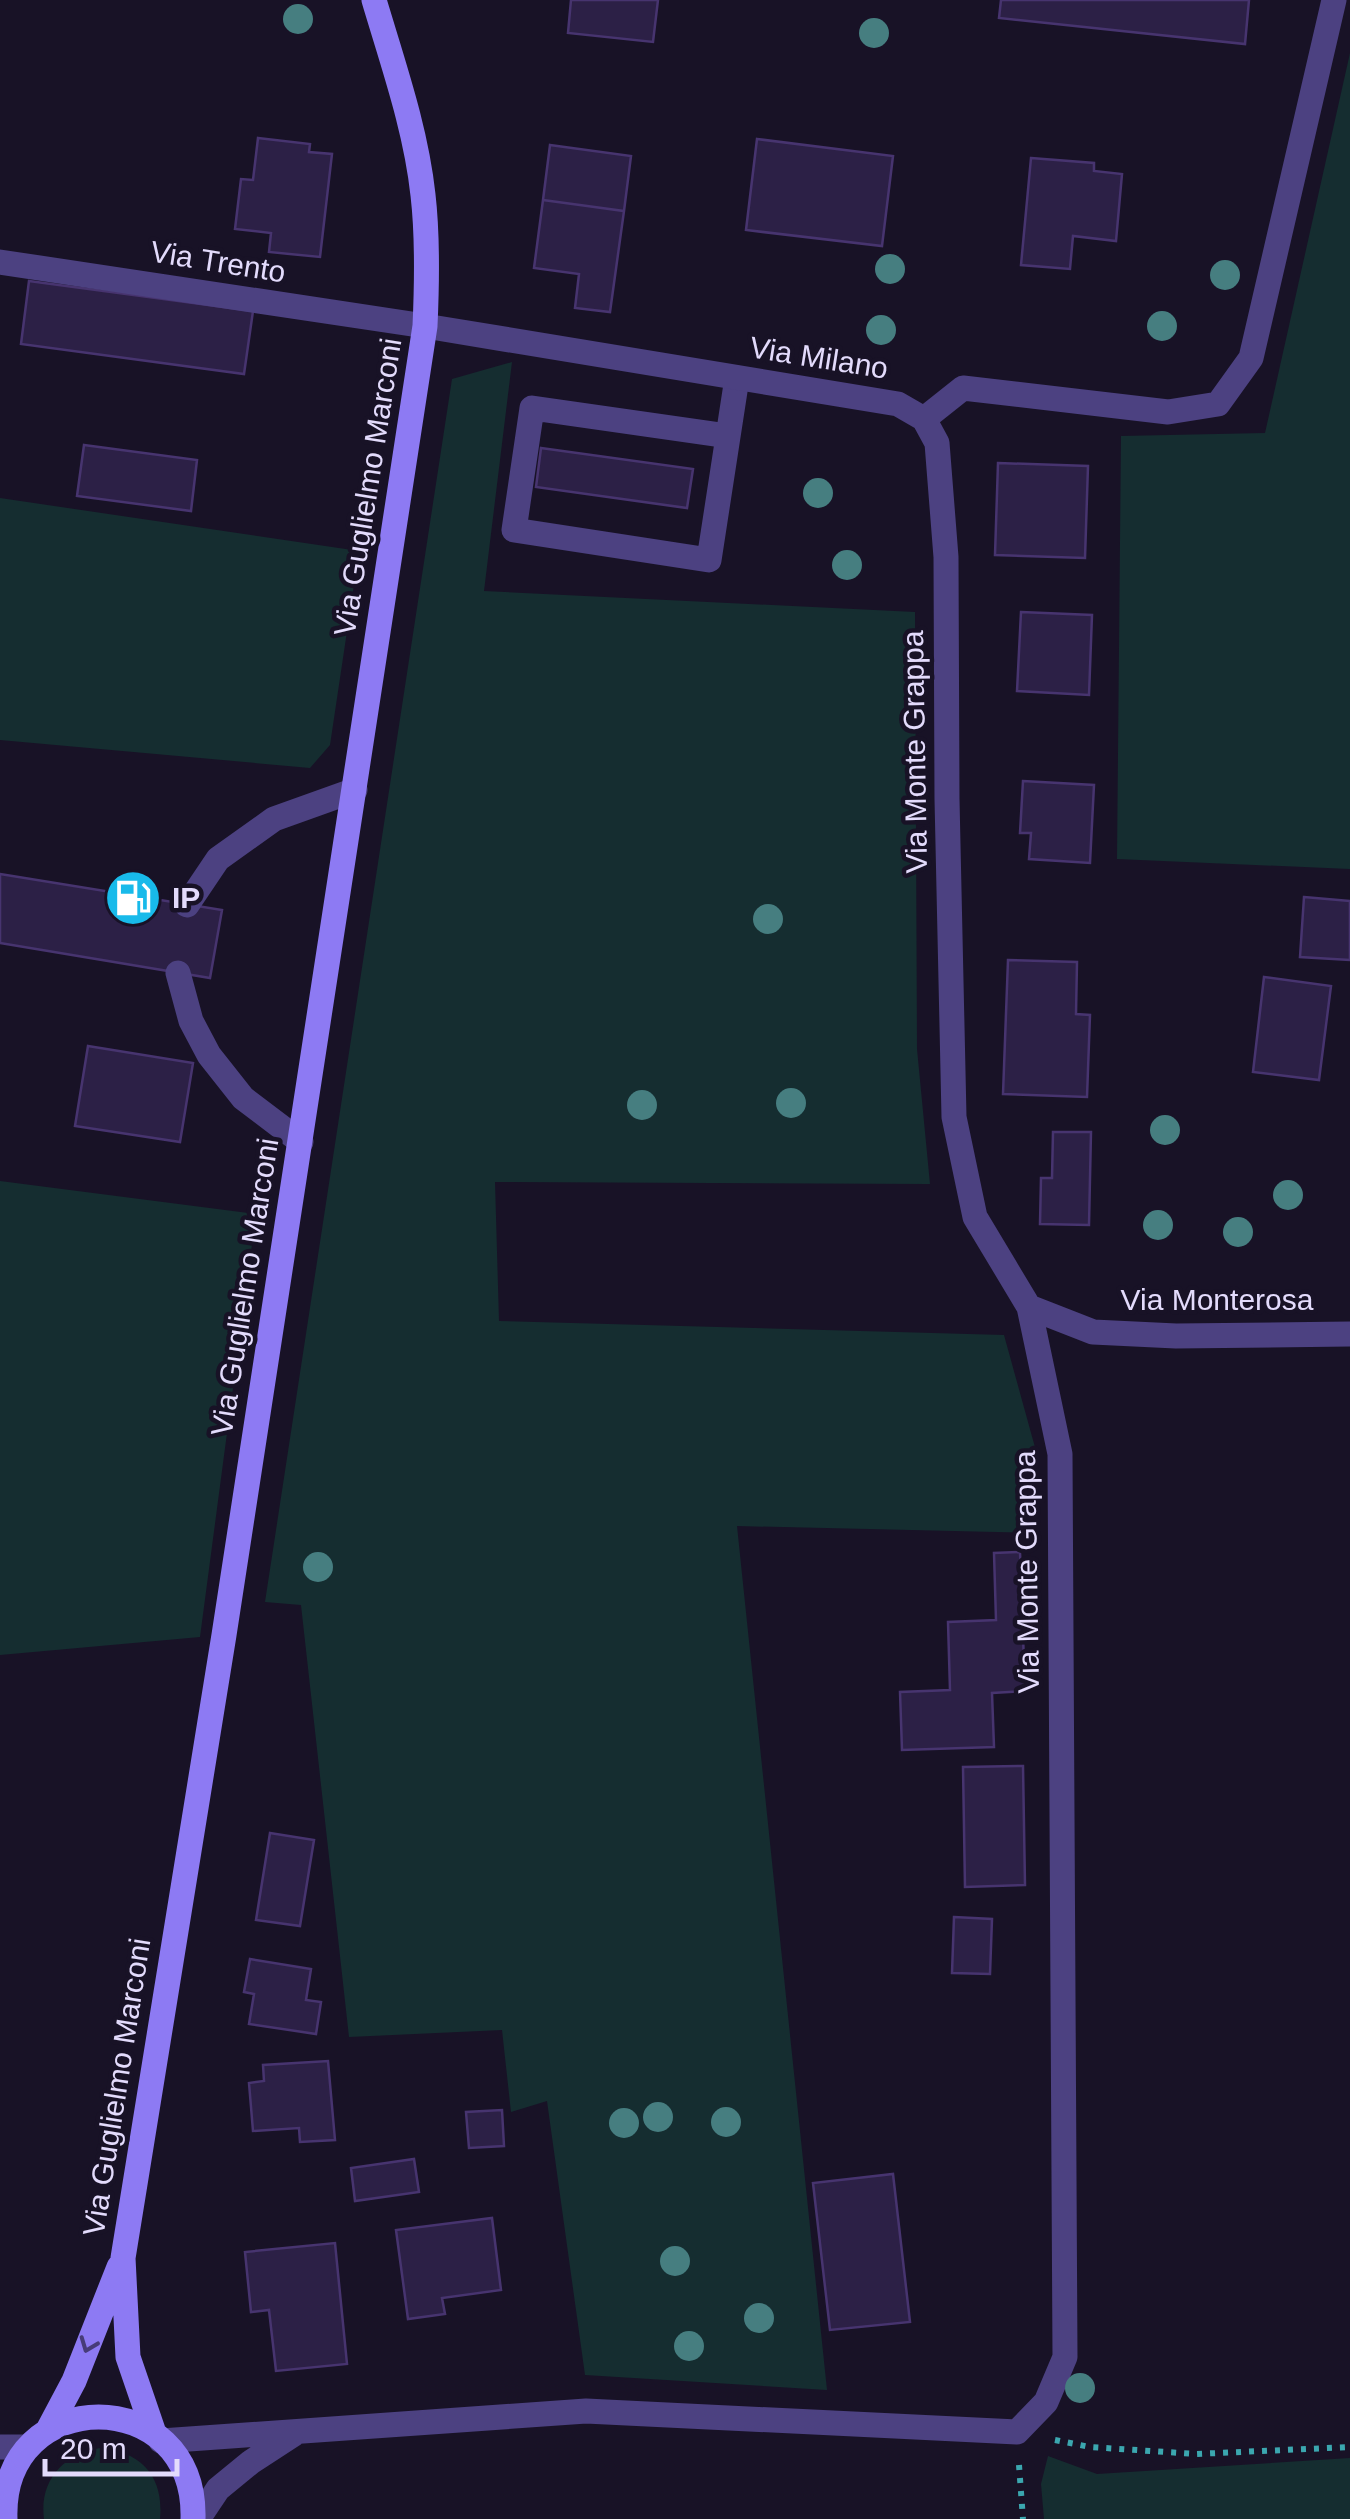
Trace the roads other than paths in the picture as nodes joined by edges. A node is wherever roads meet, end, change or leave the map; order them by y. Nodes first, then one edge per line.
1 (374, 0) edge
2 (1334, 0) edge
3 (0, 262) edge
4 (426, 326) junction
5 (737, 378) junction
6 (924, 419) junction
7 (728, 436) junction
8 (355, 790) junction
9 (187, 905) dead end
10 (178, 973) dead end
11 (301, 1142) junction
12 (1029, 1307) junction
13 (1350, 1334) edge
14 (123, 2258) junction
15 (48, 2430) junction
16 (298, 2431) junction
17 (158, 2437) junction
18 (0, 2447) edge
19 (27, 2448) junction
20 (4, 2519) edge
21 (195, 2519) edge

1 - 4 street
2 - 6 street
3 - 4 street, Via Trento
4 - 5 street, Via Milano
4 - 8 street, Via Guglielmo Marconi
5 - 6 street, Via Milano
5 - 7 street
6 - 12 street, Via Monte Grappa
7 - 7 street
8 - 9 street
8 - 11 street, Via Guglielmo Marconi
10 - 11 street
11 - 14 street, Via Guglielmo Marconi
12 - 13 street, Via Monterosa
12 - 16 street, Via Monte Grappa
14 -> 15 street, Via Guglielmo Marconi
14 - 17 street, Via Guglielmo Marconi
15 - 17 street
15 - 19 street
16 - 17 street
16 - 21 street
17 - 21 street, Via Guglielmo Marconi
18 - 19 street
19 - 20 street

